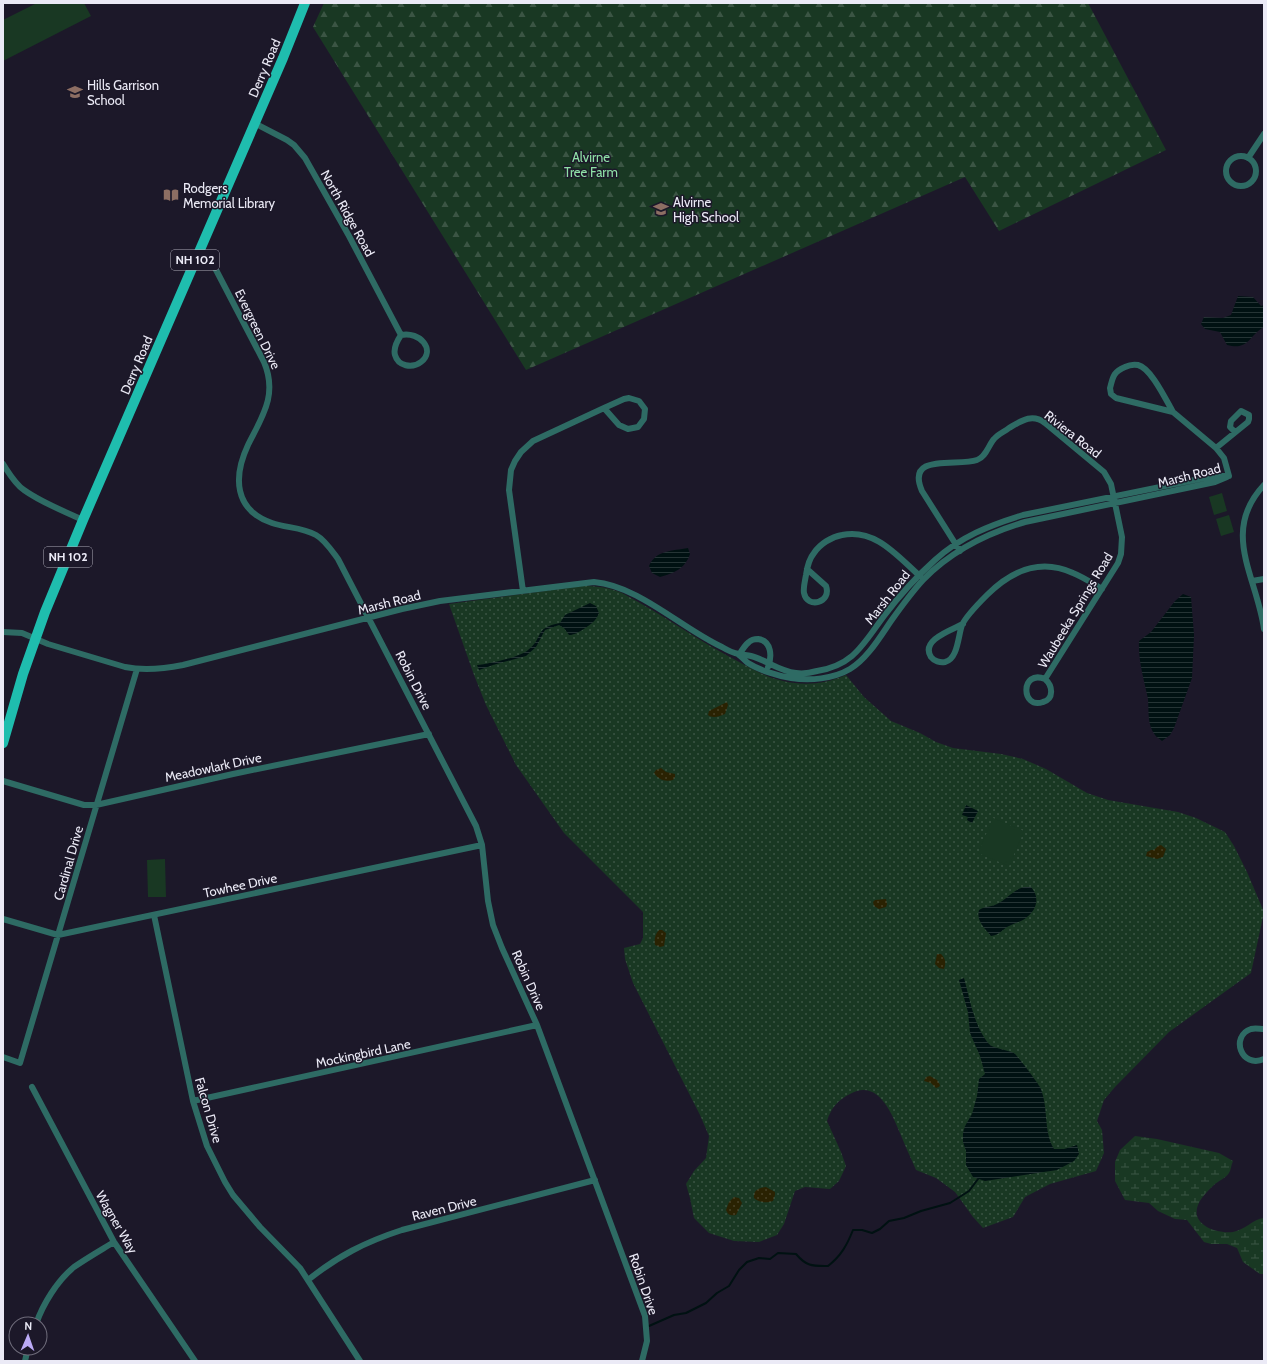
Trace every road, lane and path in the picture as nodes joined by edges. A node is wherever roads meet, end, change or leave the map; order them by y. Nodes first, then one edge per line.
1 (305, 3) edge
2 (254, 123) junction
3 (1264, 134) edge
4 (1248, 158) junction
5 (198, 253) junction
6 (401, 335) junction
7 (604, 408) junction
8 (1173, 412) junction
9 (1234, 432) dead end
10 (1216, 448) junction
11 (3, 464) edge
12 (1229, 476) junction
13 (1264, 485) edge
14 (1114, 496) junction
15 (1115, 503) junction
16 (83, 520) junction
17 (955, 543) junction
18 (960, 551) junction
19 (807, 569) junction
20 (918, 575) junction
21 (1264, 579) edge
22 (924, 580) junction
23 (1252, 581) junction
24 (1102, 589) junction
25 (523, 591) junction
26 (369, 618) junction
27 (963, 624) junction
28 (1264, 629) edge
29 (3, 632) edge
30 (35, 638) junction
31 (739, 655) junction
32 (769, 664) junction
33 (136, 669) junction
34 (766, 671) junction
35 (1045, 680) junction
36 (429, 734) junction
37 (3, 743) edge
38 (3, 781) edge
39 (96, 805) junction
40 (482, 845) junction
41 (154, 915) junction
42 (3, 919) edge
43 (58, 935) junction
44 (537, 1025) junction
45 (1264, 1029) edge
46 (3, 1057) edge
47 (1264, 1059) edge
48 (32, 1087) dead end
49 (193, 1101) junction
50 (595, 1180) junction
51 (114, 1242) junction
52 (308, 1280) junction
53 (40, 1316) edge
54 (195, 1361) edge
55 (360, 1361) edge
56 (642, 1361) edge

1 - 2 main road, Derry Road / NH 102
2 - 5 main road, Derry Road / NH 102
2 - 6 street, North Ridge Road
3 - 4 street
4 - 4 street
5 - 16 main road, Derry Road / NH 102
5 - 26 street, Evergreen Drive
6 - 6 street
7 - 7 street
7 - 25 street
8 - 8 street
8 - 10 street
9 - 10 street
10 - 12 street
11 - 16 street
12 - 14 street, Marsh Road
12 - 15 street, Marsh Road
13 - 23 street
14 - 15 street, Waubeeka Springs Road
14 - 17 street, Marsh Road
14 - 17 street, Riviera Road
15 - 18 street, Marsh Road
15 - 24 street, Waubeeka Springs Road
16 - 30 main road, Derry Road / NH 102
17 - 18 street, Riviera Road
17 - 20 street, Marsh Road
18 - 22 street, Marsh Road
19 - 19 street
19 - 20 street
20 - 22 street
20 - 32 street, Marsh Road
21 - 23 street
22 - 34 street, Marsh Road
23 - 28 street
24 - 27 street
24 - 35 street, Waubeeka Springs Road
25 - 26 street, Marsh Road
25 - 31 street, Marsh Road
26 - 33 street, Marsh Road
26 - 36 street, Robin Drive
27 - 27 street
29 - 30 street, Marsh Road
30 - 33 street, Marsh Road
30 - 37 main road, Derry Road / NH 102
31 - 32 street, Marsh Road
31 - 32 street
31 - 34 street, Marsh Road
32 - 34 street
33 - 39 street, Cardinal Drive
35 - 35 street, Waubeeka Springs Road
36 - 39 street, Meadowlark Drive
36 - 40 street, Robin Drive
38 - 39 street, Meadowlark Drive
39 - 43 street, Cardinal Drive
40 - 41 street, Towhee Drive
40 - 44 street, Robin Drive
41 - 43 street, Towhee Drive
41 - 49 street, Falcon Drive
42 - 43 street, Towhee Drive
43 - 46 street, Cardinal Drive
44 - 49 street, Mockingbird Lane
44 - 50 street, Robin Drive
45 - 47 street
48 - 51 street, Wagner Way
49 - 52 street, Falcon Drive
50 - 52 street, Raven Drive
50 - 56 street, Robin Drive
51 - 53 street
51 - 54 street, Wagner Way
52 - 55 street, Falcon Drive

